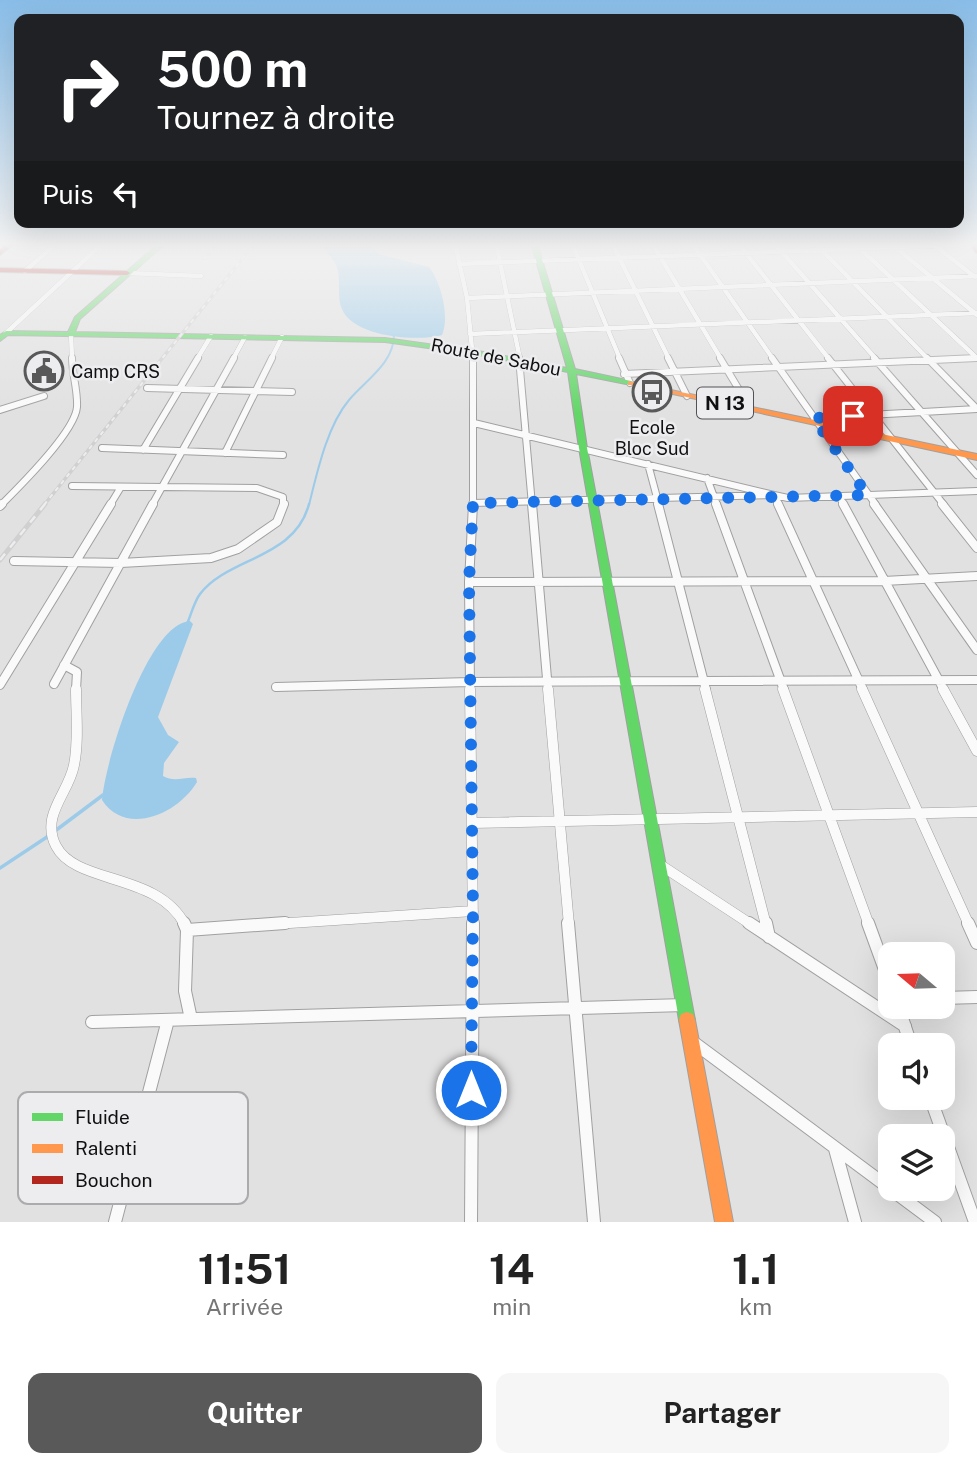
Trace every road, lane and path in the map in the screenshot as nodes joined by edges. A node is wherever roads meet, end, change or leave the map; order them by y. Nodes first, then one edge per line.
1 (41, 300) edge
2 (97, 300) edge
3 (467, 300) edge
4 (508, 300) edge
5 (552, 300) edge
6 (595, 300) edge
7 (641, 300) edge
8 (685, 300) edge
9 (732, 300) edge
10 (782, 300) edge
11 (823, 300) edge
12 (870, 300) edge
13 (916, 300) edge
14 (960, 300) edge
15 (977, 314) edge
16 (932, 315) junction
17 (887, 317) junction
18 (840, 319) junction
19 (798, 321) junction
20 (748, 323) junction
21 (700, 325) junction
22 (654, 327) junction
23 (606, 329) junction
24 (561, 330) junction
25 (514, 332) junction
26 (71, 334) junction
27 (470, 334) junction
28 (3, 336) edge
29 (211, 336) junction
30 (245, 337) junction
31 (282, 337) junction
32 (473, 350) junction
33 (977, 358) edge
34 (520, 360) junction
35 (929, 360) junction
36 (879, 362) junction
37 (832, 364) junction
38 (779, 367) junction
39 (726, 369) junction
40 (572, 372) junction
41 (676, 372) junction
42 (627, 379) junction
43 (147, 388) dead end
44 (179, 389) junction
45 (215, 390) junction
46 (255, 391) junction
47 (292, 393) dead end
48 (44, 396) dead end
49 (687, 396) junction
50 (750, 408) junction
51 (0, 410) edge
52 (922, 412) junction
53 (873, 415) junction
54 (816, 420) junction
55 (474, 422) junction
56 (527, 434) junction
57 (891, 438) junction
58 (102, 448) dead end
59 (583, 448) junction
60 (143, 450) junction
61 (182, 451) junction
62 (225, 453) junction
63 (957, 453) junction
64 (284, 454) dead end
65 (977, 457) edge
66 (648, 464) junction
67 (977, 475) edge
68 (707, 478) junction
69 (72, 486) dead end
70 (121, 487) junction
71 (162, 487) junction
72 (977, 491) edge
73 (933, 492) junction
74 (774, 495) junction
75 (867, 495) junction
76 (839, 496) junction
77 (714, 497) junction
78 (657, 498) junction
79 (592, 500) junction
80 (533, 502) junction
81 (473, 503) junction
82 (0, 506) edge
83 (977, 548) edge
84 (14, 561) dead end
85 (75, 562) junction
86 (121, 562) junction
87 (977, 576) edge
88 (928, 580) junction
89 (678, 581) junction
90 (744, 581) junction
91 (813, 581) junction
92 (884, 581) junction
93 (469, 582) junction
94 (539, 582) junction
95 (607, 582) junction
96 (977, 650) edge
97 (64, 666) junction
98 (939, 680) junction
99 (977, 680) edge
100 (704, 681) junction
101 (780, 681) junction
102 (858, 681) junction
103 (470, 682) junction
104 (548, 682) junction
105 (625, 682) junction
106 (54, 684) dead end
107 (0, 685) edge
108 (276, 687) dead end
109 (977, 751) edge
110 (977, 812) edge
111 (918, 814) junction
112 (829, 816) junction
113 (739, 817) junction
114 (651, 819) junction
115 (560, 821) junction
116 (472, 823) junction
117 (659, 863) junction
118 (473, 911) junction
119 (187, 930) junction
120 (769, 937) junction
121 (977, 943) edge
122 (878, 950) edge
123 (977, 997) edge
124 (956, 998) edge
125 (685, 1005) junction
126 (576, 1008) junction
127 (471, 1011) junction
128 (191, 1019) junction
129 (902, 1019) edge
130 (168, 1020) junction
131 (92, 1022) dead end
132 (905, 1027) junction
133 (907, 1033) edge
134 (691, 1041) junction
135 (149, 1092) edge
136 (935, 1110) edge
137 (835, 1149) junction
138 (121, 1204) edge
139 (116, 1222) edge
140 (471, 1222) edge
141 (594, 1222) edge
142 (724, 1222) edge
143 (855, 1222) edge
144 (935, 1222) edge
145 (975, 1222) edge

1 - 28 street
2 - 26 main road
3 - 27 street
4 - 25 street
5 - 24 main road
6 - 23 street
7 - 22 street
8 - 21 street
9 - 20 street
10 - 19 street
11 - 18 street
12 - 17 street
13 - 16 street
14 - 15 street
15 - 16 street
16 - 17 street
16 - 33 street
17 - 18 street
17 - 35 street
18 - 19 street
18 - 36 street
19 - 20 street
19 - 37 street
20 - 21 street
20 - 38 street
21 - 22 street
21 - 39 street
22 - 23 street
22 - 41 street
23 - 24 street
23 - 42 street
24 - 25 street
24 - 40 main road
25 - 27 street
25 - 34 street
26 - 28 main road, Route de Sabou / N 13
26 - 29 main road, Route de Sabou / N 13
26 - 82 street
27 - 32 street
29 - 30 main road, Route de Sabou / N 13
29 - 44 street
30 - 31 main road, Route de Sabou / N 13
30 - 45 street
31 - 32 main road, Route de Sabou / N 13
31 - 46 street
32 - 34 main road, Route de Sabou / N 13
32 - 55 street
33 - 35 street
34 - 40 main road, Route de Sabou / N 13
34 - 56 street
35 - 36 street
35 - 52 street
36 - 37 street
36 - 52 street
37 - 38 street
37 - 53 street
38 - 39 street
38 - 54 street
39 - 41 street
39 - 50 street
40 - 42 main road, Route de Sabou / N 13
40 - 59 main road
41 - 42 street
41 - 49 street
42 - 49 main road, Route de Sabou / N 13
43 - 44 street
44 - 45 street
44 - 60 street
45 - 46 street
45 - 61 street
46 - 47 street
46 - 62 street
48 - 51 street
49 - 50 main road, Route de Sabou / N 13
50 - 54 main road, Route de Sabou / N 13
52 - 53 street
52 - 63 street
53 - 54 street
53 - 57 street
54 - 57 main road, Route de Sabou / N 13
54 - 75 street
55 - 56 street
55 - 81 street
56 - 59 street
56 - 80 street
57 - 63 main road, Route de Sabou / N 13
57 - 73 street
58 - 60 street
59 - 66 street
59 - 79 main road
60 - 61 street
61 - 62 street
61 - 71 street
62 - 64 street
63 - 65 main road, Route de Sabou / N 13
63 - 67 street
66 - 68 street
66 - 78 street
68 - 74 street
68 - 77 street
69 - 70 street
70 - 71 street
70 - 85 street
71 - 86 street
71 - 86 street
72 - 73 street
73 - 75 street
73 - 83 street
74 - 76 street
74 - 77 street
74 - 91 street
75 - 76 street
75 - 88 street
76 - 92 street
77 - 78 street
77 - 90 street
78 - 79 street
78 - 89 street
79 - 80 street
79 - 95 main road
80 - 81 street
80 - 94 street
81 - 93 street
84 - 85 street
85 - 86 street
85 - 107 street
86 - 97 street
87 - 88 street
88 - 92 street
88 - 96 street
89 - 90 street
89 - 95 street
89 - 100 street
90 - 91 street
90 - 101 street
91 - 92 street
91 - 102 street
92 - 98 street
93 - 94 street
93 - 103 street
94 - 95 street
94 - 104 street
95 - 105 main road
97 - 106 street
97 - 119 street
98 - 99 street
98 - 102 street
98 - 109 street
100 - 101 street
100 - 105 street
100 - 113 street
101 - 102 street
101 - 112 street
102 - 111 street
103 - 104 street
103 - 108 street
103 - 116 street
104 - 105 street
104 - 115 street
105 - 114 main road
110 - 111 street
111 - 112 street
111 - 121 street
112 - 113 street
112 - 122 street
113 - 114 street
113 - 120 street
114 - 115 street
114 - 117 main road
115 - 116 street
115 - 126 street
116 - 118 street
117 - 120 street
117 - 125 main road
118 - 119 street
118 - 127 street
119 - 128 street
120 - 132 street
123 - 124 street
125 - 126 street
125 - 134 main road
126 - 127 street
126 - 141 street
127 - 128 street
127 - 140 street
128 - 130 street
129 - 132 street
130 - 131 street
130 - 135 street
132 - 133 street
134 - 137 street
134 - 142 main road
136 - 145 street
137 - 143 street
137 - 144 street
138 - 139 street

